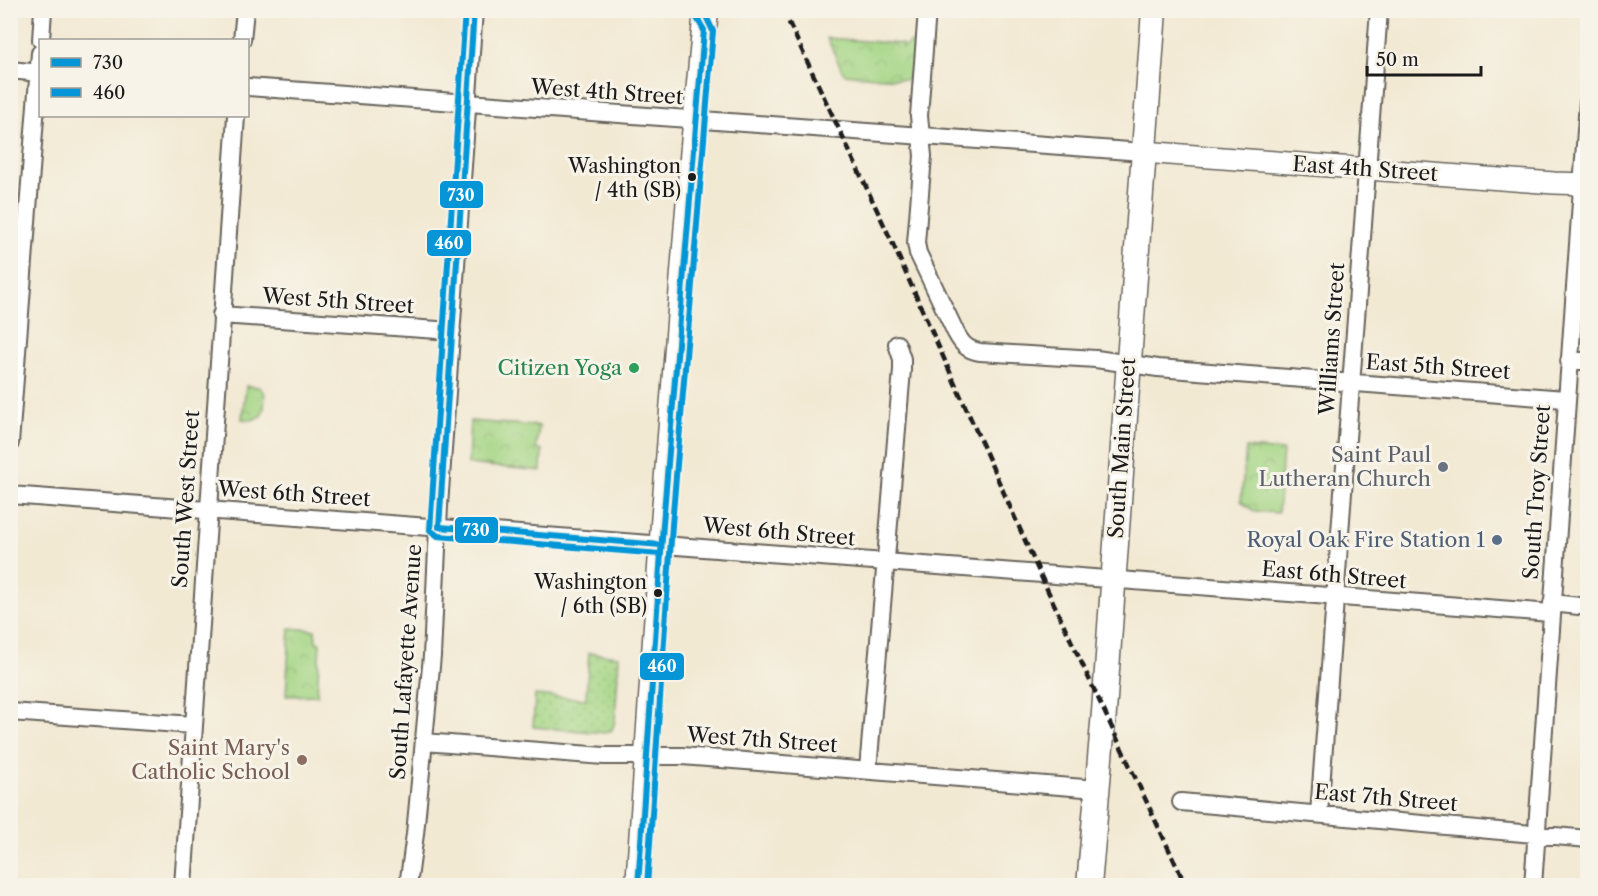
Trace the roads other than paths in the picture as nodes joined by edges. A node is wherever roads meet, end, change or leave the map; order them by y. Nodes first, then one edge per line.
1 (43, 10) edge
2 (244, 10) edge
3 (474, 10) edge
4 (927, 10) edge
5 (1154, 10) edge
6 (1379, 10) edge
7 (700, 17) edge
8 (41, 39) edge
9 (242, 39) edge
10 (10, 70) edge
11 (39, 73) edge
12 (39, 85) edge
13 (249, 87) edge
14 (1587, 102) edge
15 (468, 104) junction
16 (236, 117) edge
17 (695, 120) junction
18 (921, 135) junction
19 (1143, 152) junction
20 (1367, 169) junction
21 (1584, 184) edge
22 (221, 315) junction
23 (452, 331) junction
24 (897, 344) dead end
25 (1587, 360) edge
26 (1569, 361) junction
27 (1128, 364) junction
28 (1351, 383) junction
29 (1565, 399) junction
30 (10, 442) edge
31 (10, 495) edge
32 (208, 510) junction
33 (439, 527) junction
34 (661, 545) junction
35 (885, 562) junction
36 (1113, 580) junction
37 (1335, 598) junction
38 (1587, 607) edge
39 (1552, 608) junction
40 (10, 712) edge
41 (193, 725) junction
42 (424, 741) junction
43 (646, 757) junction
44 (868, 770) junction
45 (1097, 789) junction
46 (1181, 801) dead end
47 (1319, 814) junction
48 (1536, 834) junction
49 (1587, 839) edge
50 (183, 885) edge
51 (408, 885) edge
52 (638, 885) edge
53 (1089, 885) edge
54 (1533, 885) edge

1 - 8 street
2 - 9 street
3 - 15 street, South Lafayette Avenue
4 - 18 street
5 - 19 main road, South Main Street
6 - 20 street, Williams Street
7 - 17 main road
10 - 11 street
12 - 30 street
13 - 15 street, West 4th Street
14 - 21 street, South Troy Street
15 - 17 street, West 4th Street
15 - 23 street, South Lafayette Avenue
16 - 22 street, South West Street
17 - 18 street, West 4th Street
17 - 34 main road
18 - 19 street, West 4th Street
18 - 27 street
19 - 20 street, East 4th Street
19 - 27 main road, South Main Street
20 - 21 street, East 4th Street
20 - 28 street, Williams Street
21 - 26 street, South Troy Street
22 - 23 street, West 5th Street
22 - 32 street, South West Street
23 - 33 street, South Lafayette Avenue
24 - 35 street
25 - 26 street
26 - 29 street, South Troy Street
27 - 28 street, East 5th Street
27 - 36 main road, South Main Street
28 - 29 street, East 5th Street
28 - 37 street, Williams Street
29 - 39 street, South Troy Street
31 - 32 street, West 6th Street
32 - 33 street, West 6th Street
32 - 41 street, South West Street
33 - 34 street, West 6th Street
33 - 42 street, South Lafayette Avenue
34 - 35 street, West 6th Street
34 - 43 main road
35 - 36 street, West 6th Street
35 - 44 street
36 - 37 street, East 6th Street
36 - 45 main road, South Main Street
37 - 39 street, East 6th Street
37 - 47 street, Williams Street
38 - 39 street, East 6th Street
39 - 48 street, South Troy Street
40 - 41 street
41 - 50 street, South West Street
42 - 43 street, West 7th Street
42 - 51 street, South Lafayette Avenue
43 - 44 street, West 7th Street
43 - 52 main road
44 - 45 street, West 7th Street
45 - 53 main road, South Main Street
46 - 47 street, East 7th Street
47 - 48 street, East 7th Street
48 - 49 street, East 7th Street
48 - 54 street, South Troy Street

